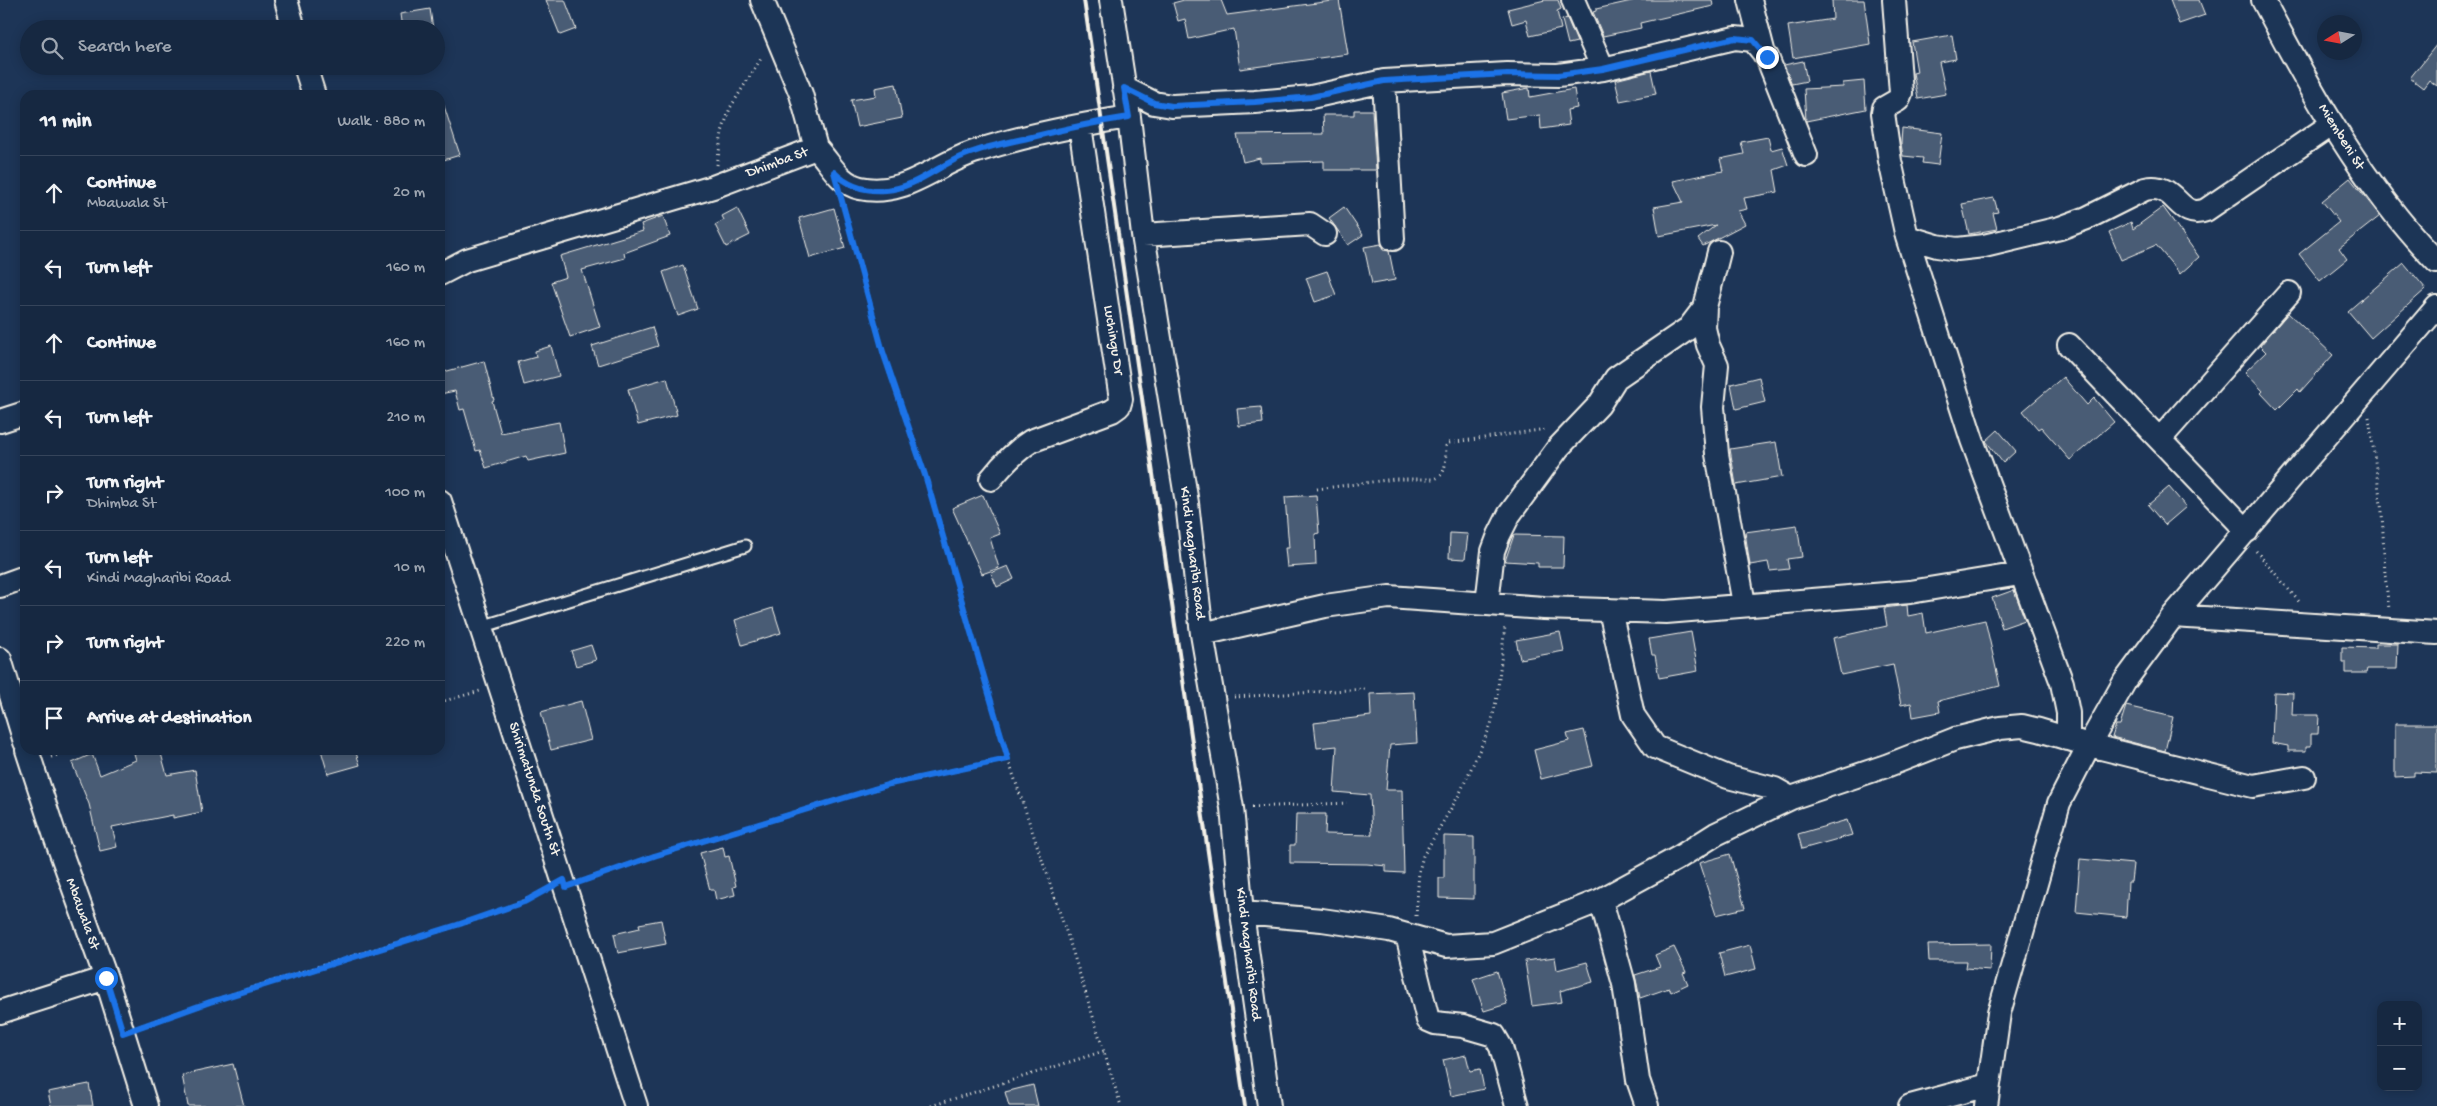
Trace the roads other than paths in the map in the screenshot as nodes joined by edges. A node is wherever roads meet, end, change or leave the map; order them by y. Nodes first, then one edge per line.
1 (286, 0) edge
2 (1112, 0) edge
3 (1573, 0) edge
4 (1750, 0) edge
5 (1894, 0) edge
6 (2263, 0) edge
7 (766, 3) edge
8 (292, 20) edge
9 (1764, 54) junction
10 (1603, 69) junction
11 (308, 75) edge
12 (1384, 81) junction
13 (1124, 88) junction
14 (312, 90) edge
15 (1129, 117) junction
16 (2332, 124) junction
17 (1080, 126) junction
18 (816, 148) junction
19 (1806, 155) dead end
20 (1325, 234) dead end
21 (1143, 235) junction
22 (1907, 237) junction
23 (1393, 239) dead end
24 (1719, 252) dead end
25 (2437, 262) edge
26 (445, 271) edge
27 (2289, 293) dead end
28 (1705, 307) junction
29 (2437, 307) edge
30 (2069, 345) dead end
31 (20, 415) edge
32 (0, 421) edge
33 (2160, 439) junction
34 (991, 479) dead end
35 (445, 516) edge
36 (2245, 533) junction
37 (745, 546) dead end
38 (2020, 574) junction
39 (20, 580) edge
40 (0, 586) edge
41 (1497, 604) junction
42 (1744, 604) junction
43 (1610, 610) junction
44 (2173, 616) junction
45 (481, 627) junction
46 (1202, 634) junction
47 (2437, 634) edge
48 (0, 659) edge
49 (20, 725) edge
50 (2078, 742) junction
51 (29, 755) edge
52 (2304, 776) dead end
53 (1791, 798) junction
54 (1601, 900) junction
55 (1242, 913) junction
56 (1411, 936) junction
57 (106, 978) junction
58 (0, 1012) edge
59 (1987, 1095) edge
60 (146, 1106) edge
61 (636, 1106) edge
62 (1269, 1106) edge
63 (1517, 1106) edge
64 (1647, 1106) edge
65 (1910, 1106) edge

1 - 8 street
2 - 13 street, Kindi Magharibi Road
3 - 10 street
4 - 9 street
5 - 22 street
6 - 16 street, Miembeni St
7 - 18 street
9 - 10 street
9 - 19 street
10 - 12 street
11 - 14 street
12 - 13 street
12 - 23 street
13 - 15 street, Kindi Magharibi Road
15 - 17 street, Dhimba St
15 - 21 street, Kindi Magharibi Road
16 - 22 street
16 - 25 street, Miembeni St
17 - 18 street, Dhimba St
17 - 34 street, Luchingu Dr
18 - 26 street, Dhimba St
20 - 21 street
21 - 46 street, Kindi Magharibi Road
22 - 38 street
24 - 28 street
27 - 33 street
28 - 41 street
28 - 42 street
29 - 36 street
30 - 33 street
31 - 32 street
33 - 36 street
35 - 45 street, Shirimatunda South St
36 - 44 street
37 - 45 lane
38 - 42 street
38 - 50 street
39 - 40 street
41 - 43 street
41 - 46 street
42 - 43 street
43 - 53 street
44 - 47 street
44 - 50 street
45 - 61 street, Shirimatunda South St
46 - 55 street, Kindi Magharibi Road
48 - 49 street
50 - 52 street
50 - 53 street
50 - 59 street
51 - 57 street, Mbawala St
53 - 54 street
54 - 56 street
54 - 64 street
55 - 56 street
55 - 62 street, Kindi Magharibi Road
56 - 63 street
57 - 58 street
57 - 60 street, Mbawala St
59 - 65 street

